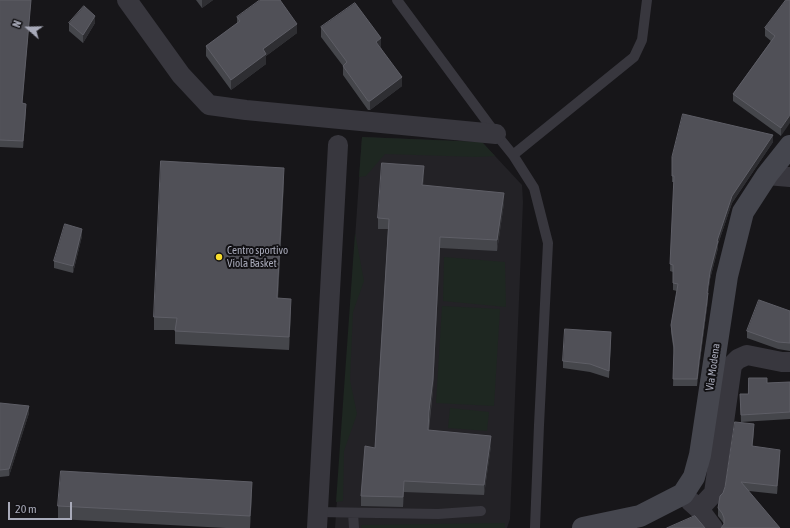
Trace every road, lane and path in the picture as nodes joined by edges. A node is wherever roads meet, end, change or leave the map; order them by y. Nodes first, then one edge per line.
1 (127, 0) edge
2 (397, 0) edge
3 (647, 0) edge
4 (496, 134) junction
5 (338, 145) dead end
6 (790, 146) edge
7 (513, 155) junction
8 (767, 175) junction
9 (790, 177) edge
10 (790, 362) edge
11 (683, 494) junction
12 (699, 510) junction
13 (481, 511) dead end
14 (353, 513) junction
15 (317, 520) edge
16 (354, 528) edge
17 (535, 528) edge
18 (583, 528) edge
19 (713, 528) edge

1 - 4 street
2 - 4 lane
3 - 7 lane
4 - 7 lane
5 - 15 street
6 - 8 main road, Via Modena
7 - 17 lane
8 - 9 street
8 - 11 main road, Via Modena
10 - 12 street
11 - 12 street
11 - 18 main road, Via Modena
12 - 19 street
13 - 14 lane
14 - 15 lane
14 - 16 lane

